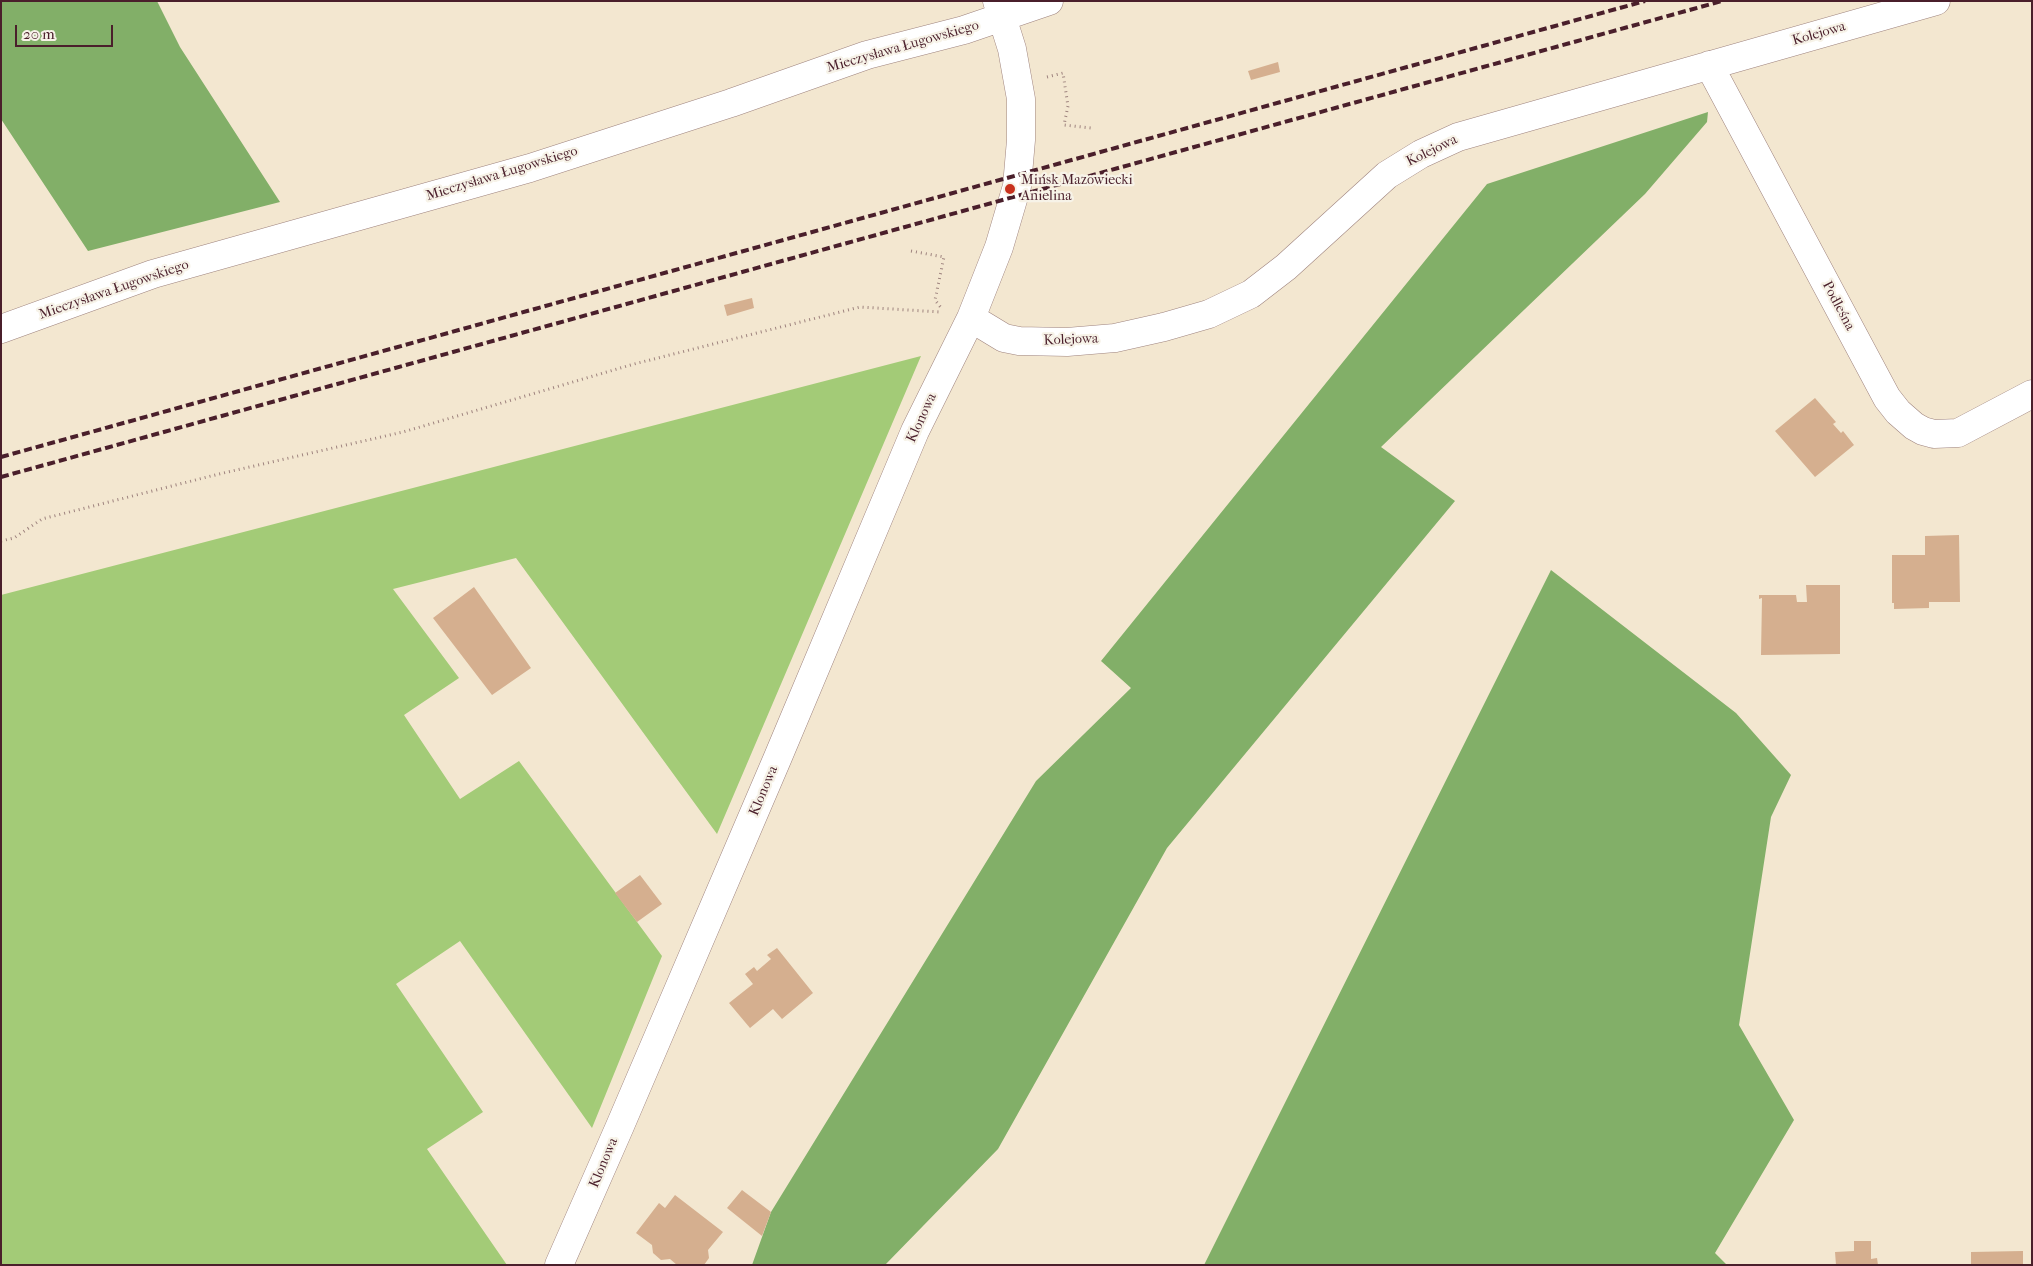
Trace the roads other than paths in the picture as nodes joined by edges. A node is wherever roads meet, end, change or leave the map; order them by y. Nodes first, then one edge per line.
1 (1049, 1) edge
2 (1936, 1) edge
3 (1000, 10) edge
4 (1709, 65) junction
5 (971, 318) junction
6 (1, 329) edge
7 (2032, 394) edge
8 (559, 1265) edge

1 - 3 street, Mieczysława Ługowskiego
2 - 4 street, Kolejowa
3 - 5 street, Klonowa
3 - 6 street, Mieczysława Ługowskiego
4 - 5 street, Kolejowa
4 - 7 street, Podleśna
5 - 8 street, Klonowa

